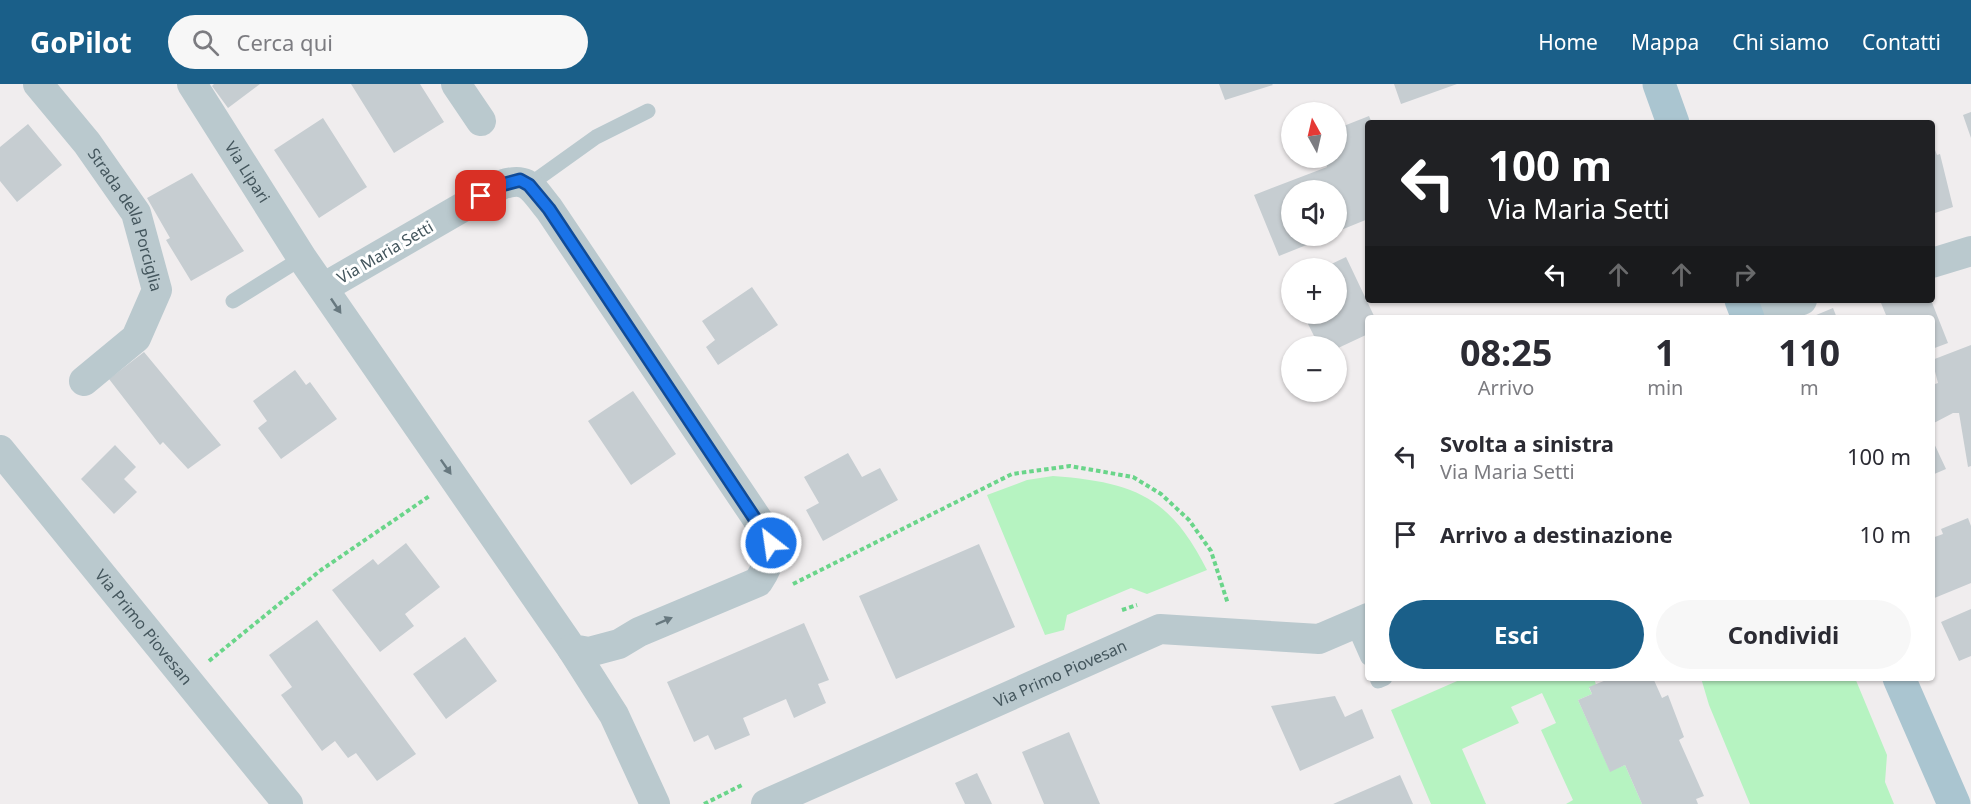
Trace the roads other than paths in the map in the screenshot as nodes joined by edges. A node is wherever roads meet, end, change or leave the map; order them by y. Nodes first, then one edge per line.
1 (38, 84) edge
2 (192, 84) edge
3 (456, 84) edge
4 (1659, 84) edge
5 (648, 111) dead end
6 (1672, 120) edge
7 (481, 121) dead end
8 (529, 185) junction
9 (1971, 251) edge
10 (302, 258) junction
11 (1935, 261) edge
12 (323, 288) junction
13 (233, 301) dead end
14 (1789, 303) edge
15 (1745, 313) edge
16 (84, 381) dead end
17 (0, 450) edge
18 (1361, 621) edge
19 (1365, 642) edge
20 (619, 644) junction
21 (572, 650) junction
22 (1900, 681) edge
23 (614, 715) junction
24 (288, 804) edge
25 (655, 804) edge
26 (766, 804) edge
27 (1954, 804) edge

1 - 16 street, Strada della Porciglia
2 - 10 street, Via Lipari
3 - 7 street
4 - 6 main road
5 - 8 lane
8 - 12 street, Via Maria Setti
20 -> 8 street
9 - 11 street
10 - 12 street, Via Maria Setti
10 - 13 lane
12 -> 21 street, Via Maria Setti
14 - 15 street
17 - 24 street, Via Primo Piovesan
18 - 19 lane
18 - 26 street, Via Primo Piovesan
20 - 21 street
20 - 23 street, Via Maria Setti
21 - 23 street, Via Maria Setti
22 - 27 main road
23 - 25 street, Via Maria Setti

